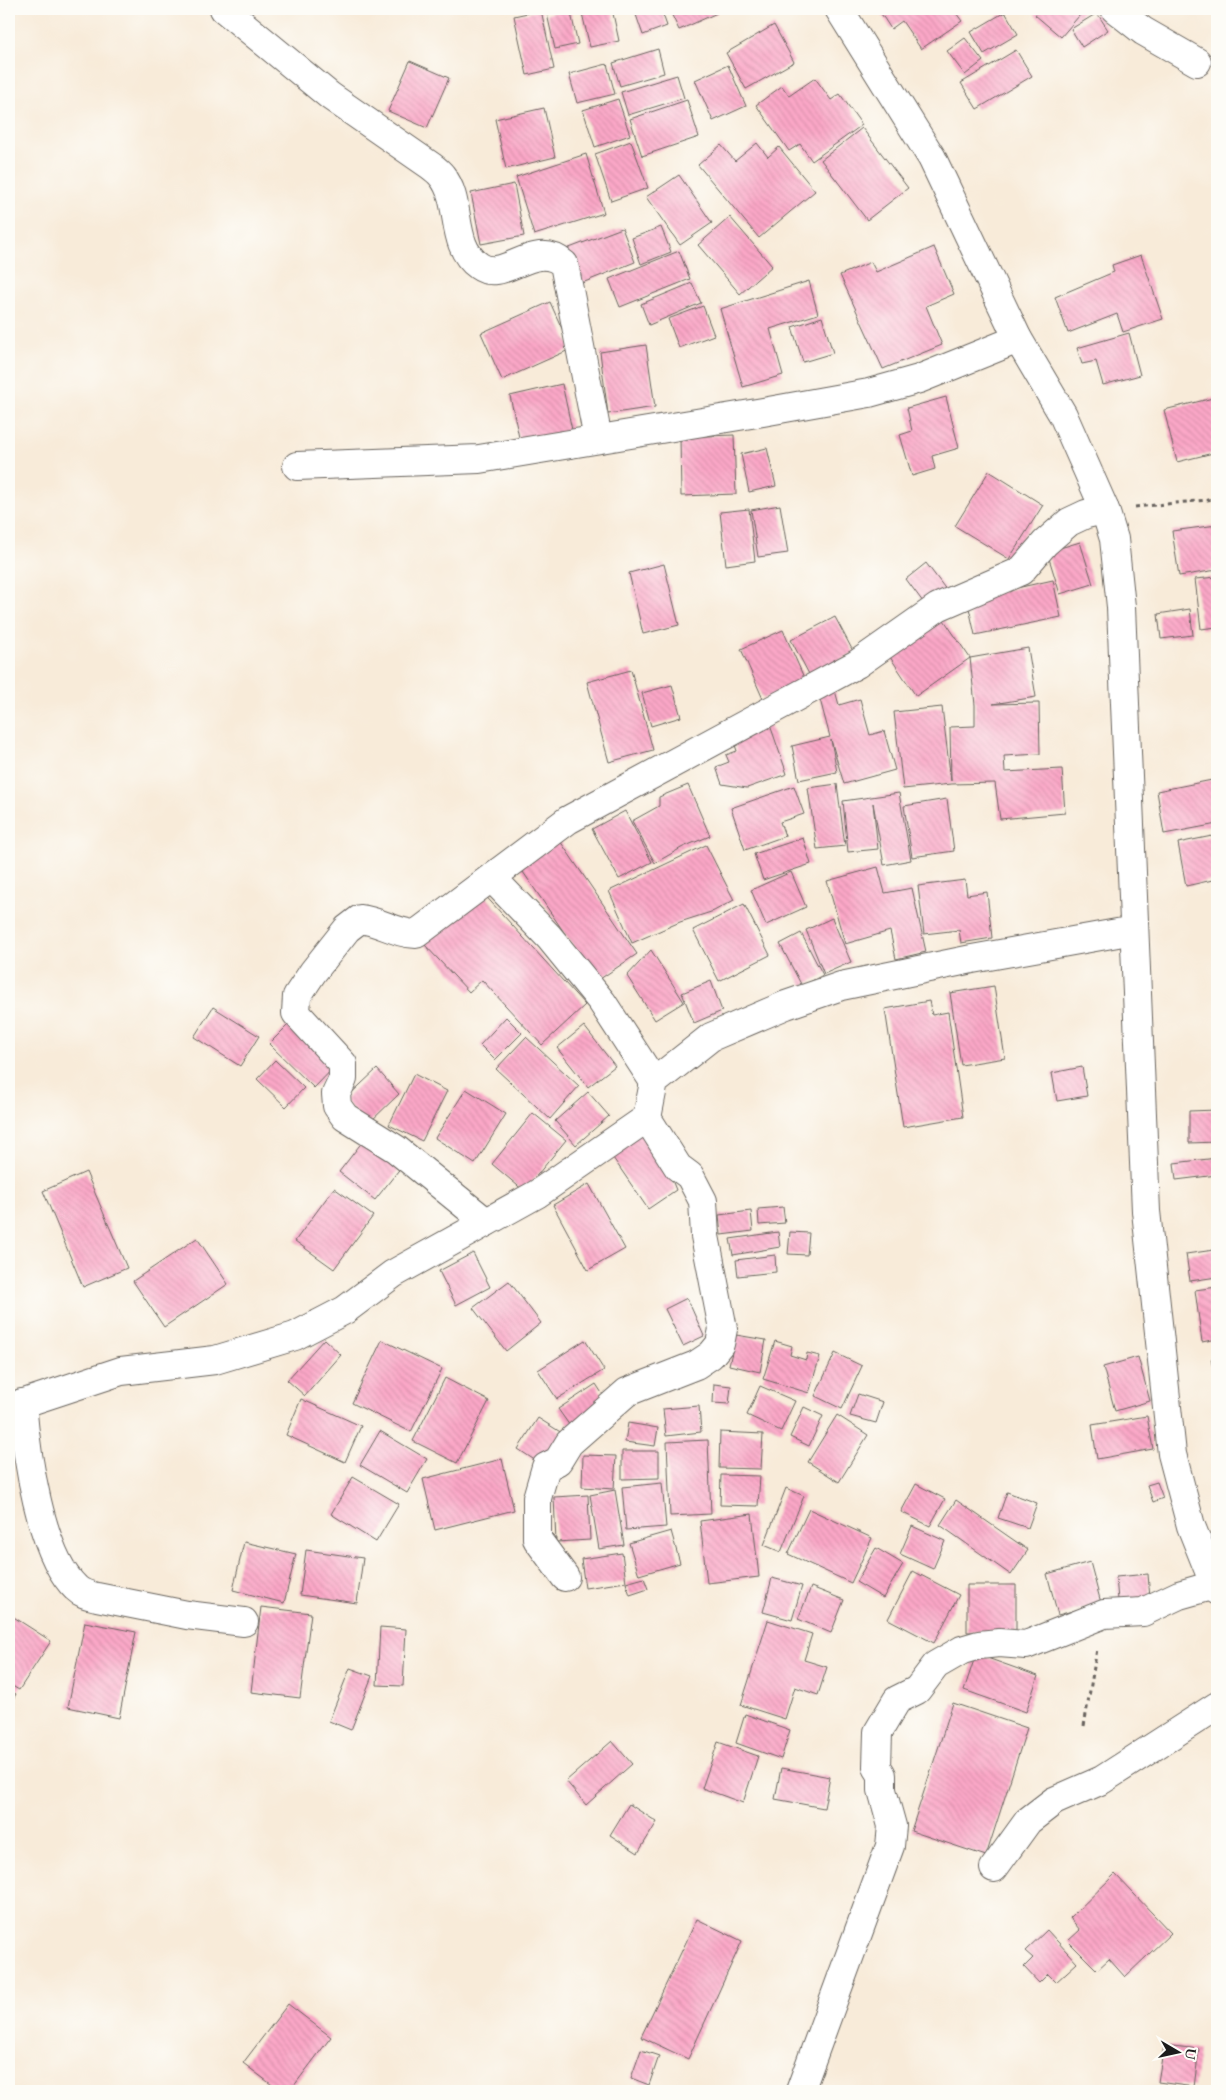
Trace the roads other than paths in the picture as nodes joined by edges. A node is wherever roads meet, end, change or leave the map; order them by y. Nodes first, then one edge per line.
1 (224, 9) edge
2 (839, 9) edge
3 (1115, 9) edge
4 (1197, 62) dead end
5 (1018, 339) junction
6 (598, 439) junction
7 (297, 466) dead end
8 (1105, 510) junction
9 (492, 878) junction
10 (1134, 930) junction
11 (654, 1082) junction
12 (647, 1118) junction
13 (486, 1222) junction
14 (16, 1406) edge
15 (565, 1577) dead end
16 (1216, 1588) edge
17 (244, 1622) dead end
18 (1217, 1706) edge
19 (994, 1868) dead end
20 (800, 2091) edge

1 - 6 main road
2 - 5 main road
3 - 4 main road
5 - 6 main road
5 - 8 main road
6 - 7 main road
8 - 9 main road
8 - 10 main road
9 - 11 main road
9 - 13 main road
10 - 11 main road
10 - 16 main road
11 - 12 main road
12 - 13 main road
12 - 15 main road
13 - 14 main road
14 - 17 main road
16 - 20 main road
18 - 19 main road

